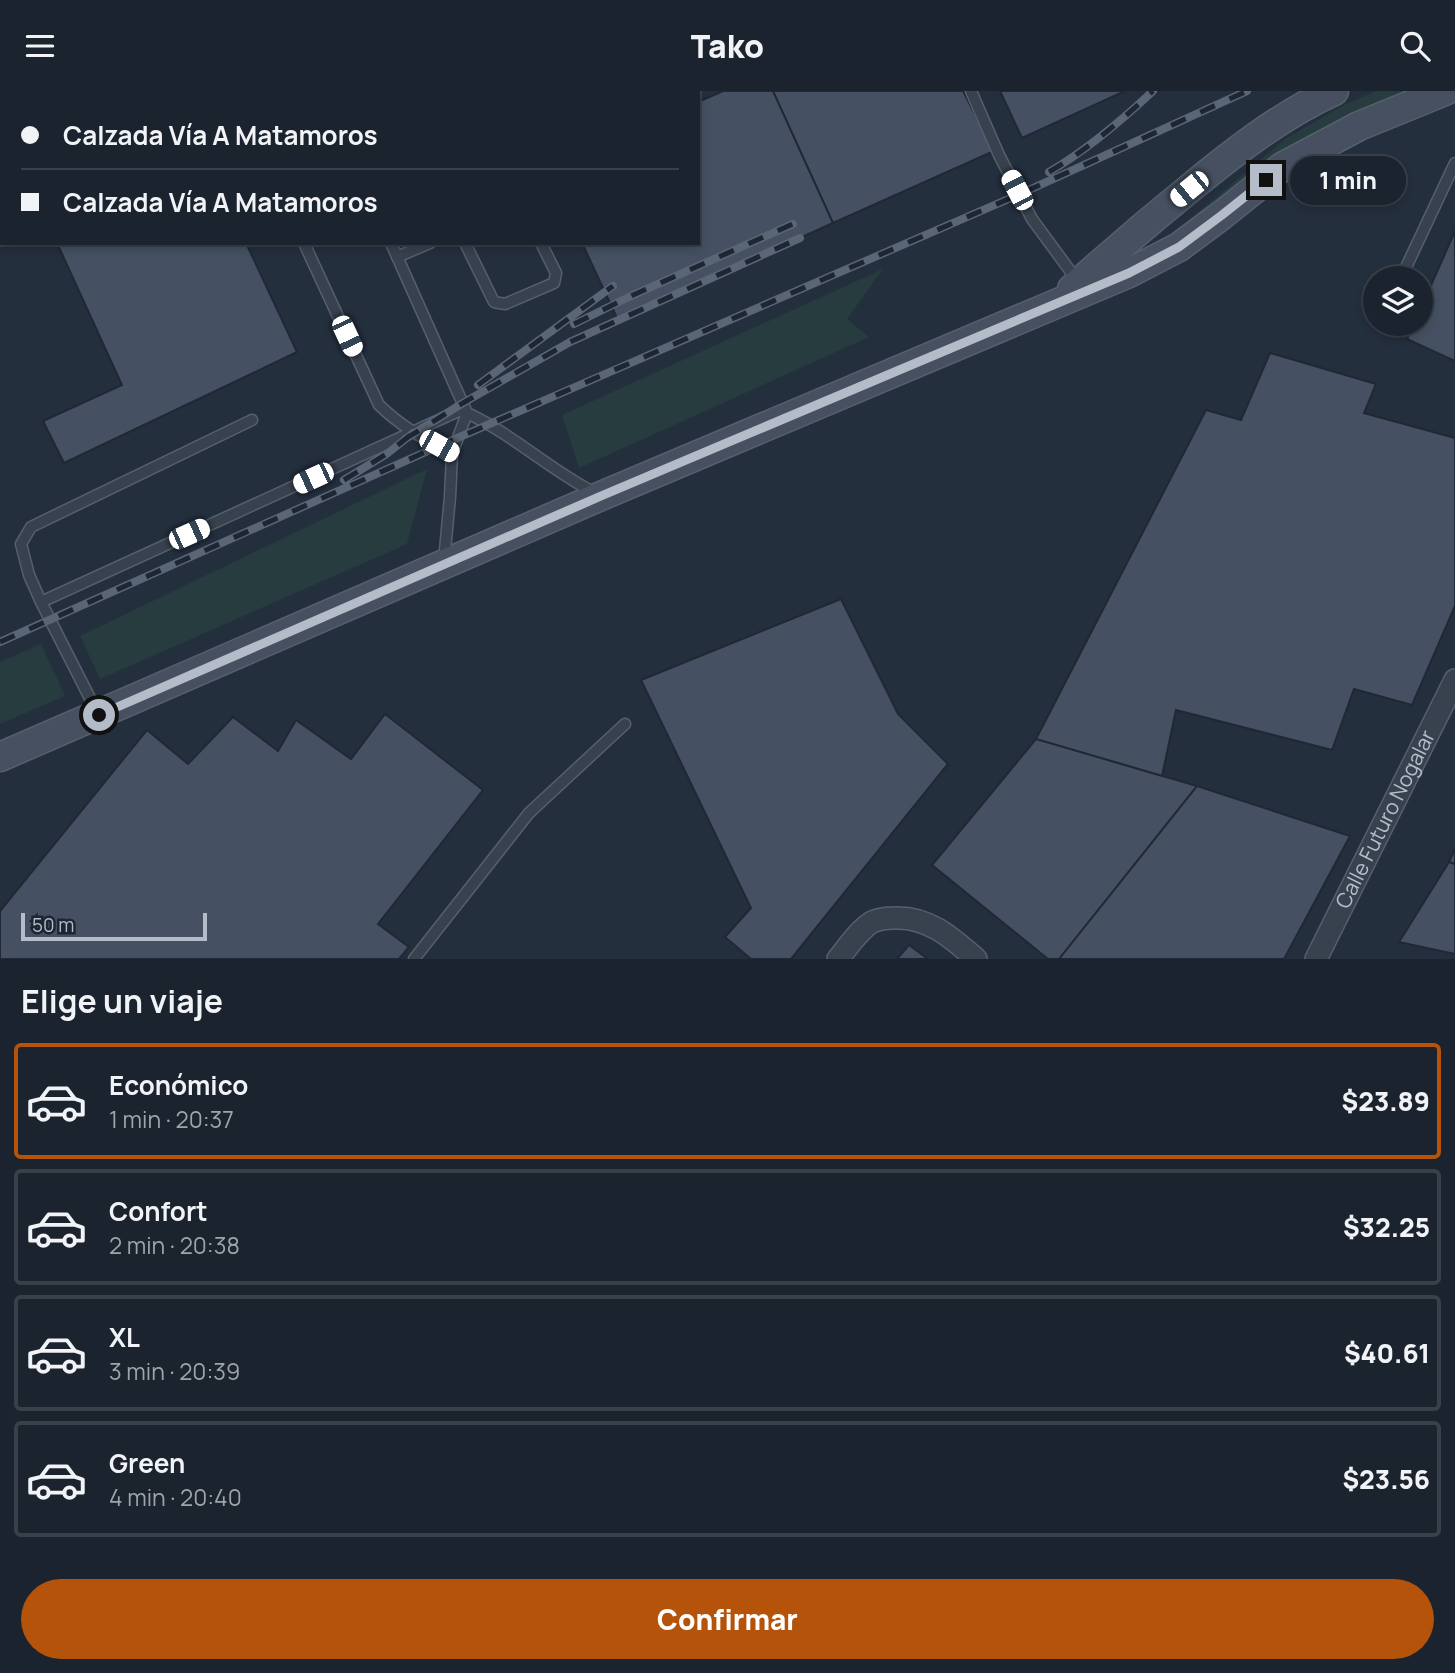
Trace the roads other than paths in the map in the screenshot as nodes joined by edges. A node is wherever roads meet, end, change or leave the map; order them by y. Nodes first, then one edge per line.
1 (971, 91) edge
2 (1334, 91) edge
3 (1445, 91) edge
4 (1455, 163) edge
5 (305, 245) edge
6 (392, 245) edge
7 (425, 245) edge
8 (466, 245) edge
9 (542, 245) edge
10 (397, 257) junction
11 (1407, 266) edge
12 (1082, 287) junction
13 (466, 411) junction
14 (252, 420) dead end
15 (412, 432) junction
16 (452, 454) junction
17 (601, 496) junction
18 (443, 565) junction
19 (41, 602) junction
20 (1455, 680) edge
21 (99, 715) junction
22 (625, 724) dead end
23 (0, 757) edge
24 (414, 959) edge
25 (838, 959) edge
26 (976, 959) edge
27 (1316, 959) edge

1 - 12 lane
2 - 12 street
3 - 12 street
4 - 11 lane
5 - 15 lane
6 - 10 lane
7 - 10 lane
8 - 9 lane
10 - 13 lane
12 - 17 street
13 - 15 lane
13 - 16 lane
13 - 17 lane
14 - 19 lane
15 - 16 lane
15 - 19 lane
16 - 18 lane
17 - 18 street
18 - 21 street
19 - 21 lane
20 - 27 street, Calle Futuro Nogalar
21 - 23 street
22 - 24 lane
25 - 26 street

